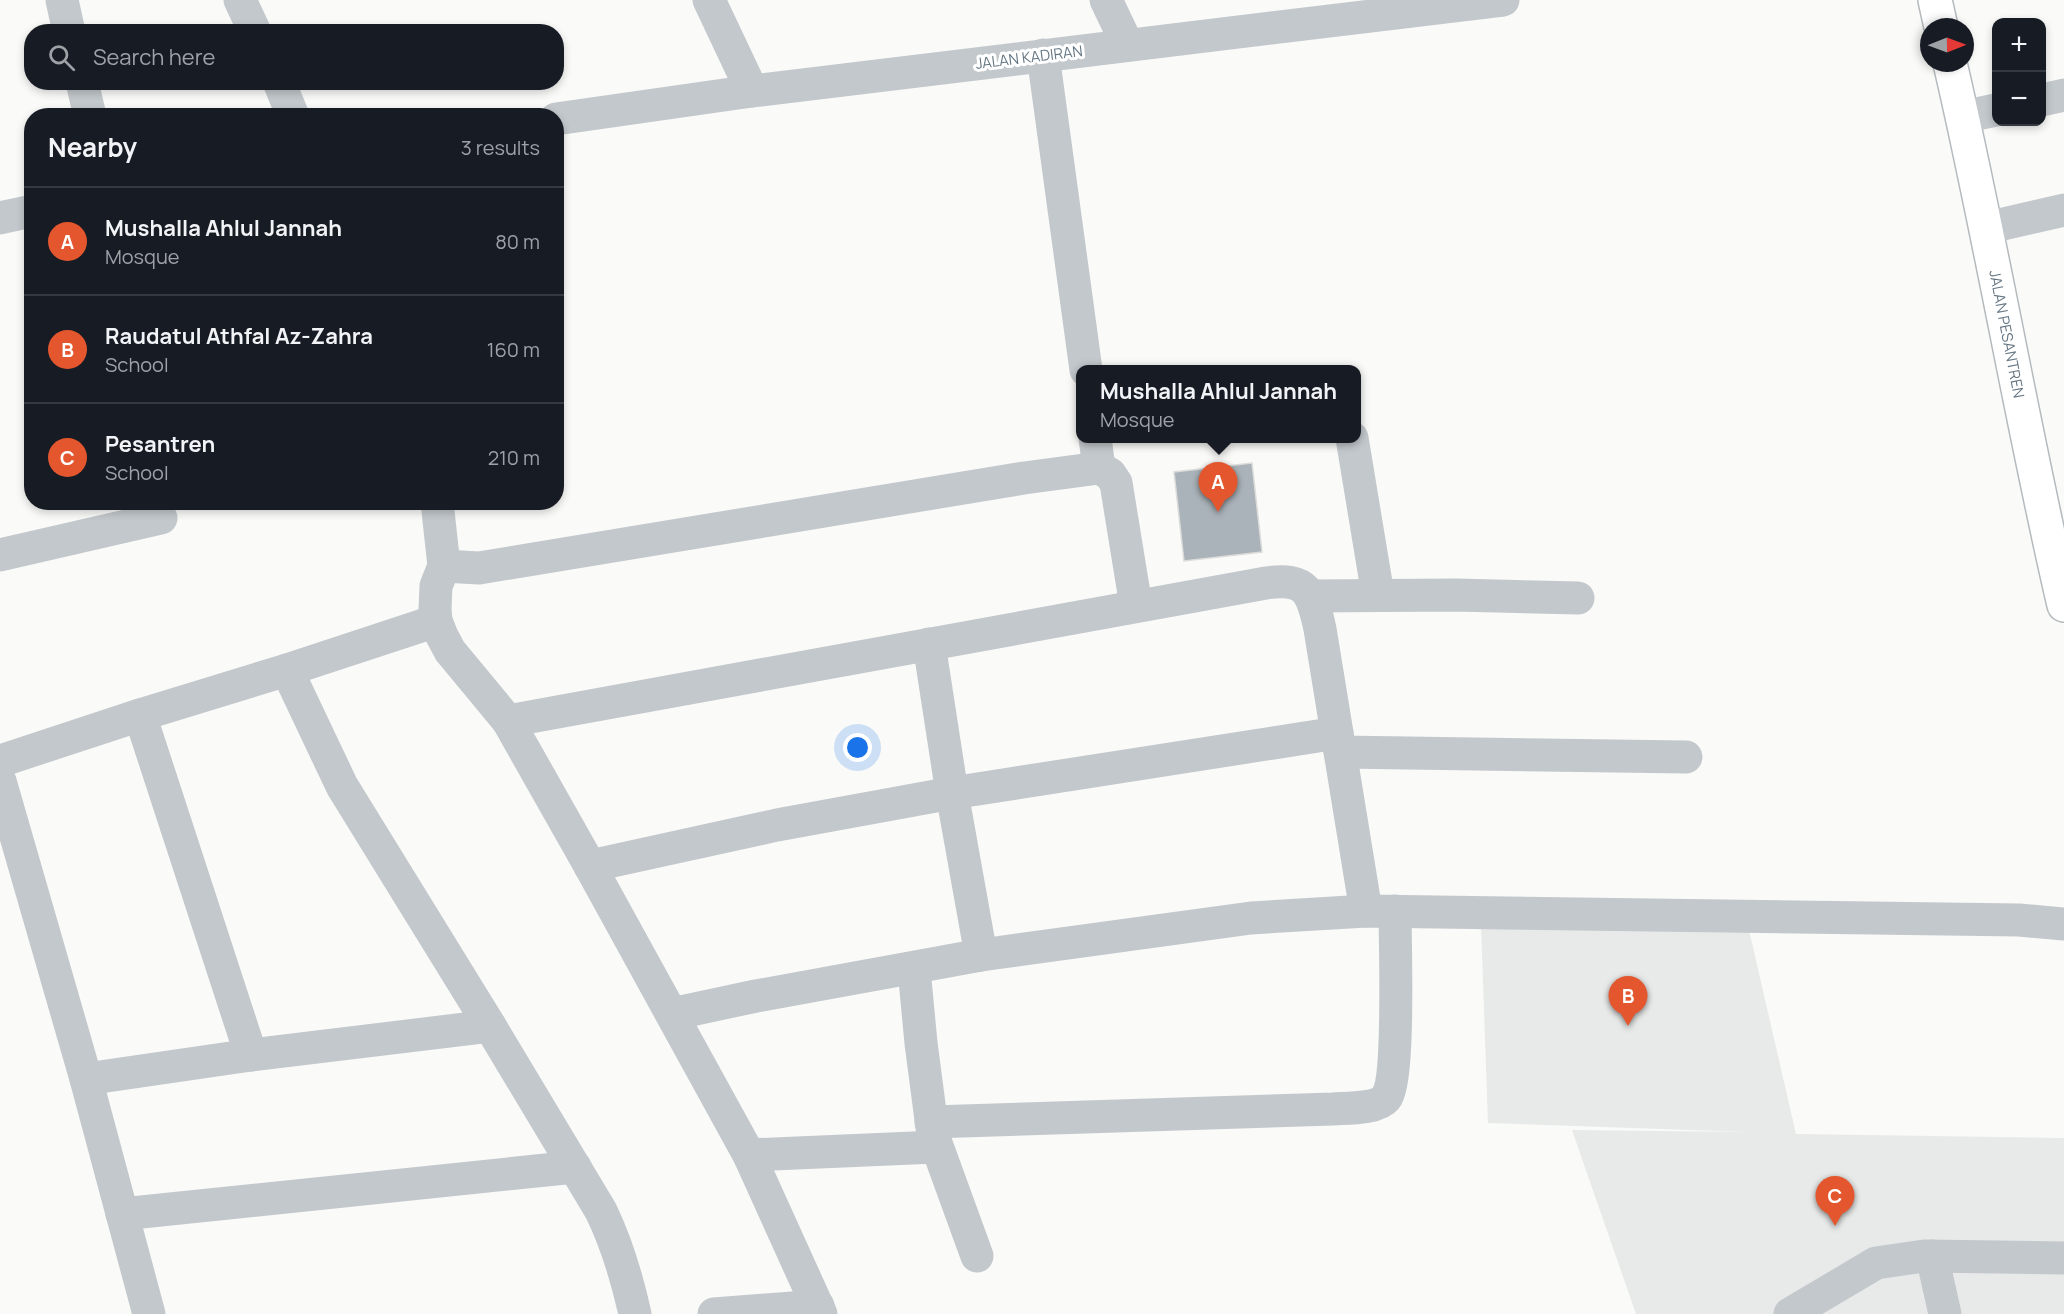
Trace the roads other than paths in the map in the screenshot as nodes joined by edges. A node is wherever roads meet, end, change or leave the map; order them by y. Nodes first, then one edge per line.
1 (62, 0) edge
2 (240, 0) edge
3 (709, 0) edge
4 (1106, 0) edge
5 (1503, 0) edge
6 (1935, 0) edge
7 (1939, 18) edge
8 (67, 24) edge
9 (251, 24) edge
10 (1128, 44) junction
11 (1043, 55) junction
12 (1952, 72) edge
13 (84, 90) edge
14 (282, 90) edge
15 (752, 91) junction
16 (2064, 95) edge
17 (2046, 99) edge
18 (88, 108) edge
19 (290, 108) edge
20 (1992, 111) edge
21 (1962, 117) junction
22 (564, 119) edge
23 (2064, 210) edge
24 (24, 213) edge
25 (0, 218) edge
26 (1986, 228) junction
27 (1085, 365) edge
28 (1353, 443) edge
29 (1097, 453) edge
30 (438, 510) edge
31 (161, 518) dead end
32 (0, 555) edge
33 (444, 566) junction
34 (1378, 595) junction
35 (1310, 596) junction
36 (1578, 598) dead end
37 (2064, 605) edge
38 (1136, 606) junction
39 (436, 621) junction
40 (929, 645) junction
41 (287, 670) junction
42 (140, 715) junction
43 (508, 721) junction
44 (1339, 742) junction
45 (1686, 757) dead end
46 (0, 761) edge
47 (0, 780) edge
48 (952, 793) junction
49 (590, 866) junction
50 (1381, 911) junction
51 (2064, 924) edge
52 (981, 955) junction
53 (914, 969) junction
54 (672, 1014) junction
55 (490, 1026) junction
56 (251, 1055) junction
57 (86, 1079) junction
58 (934, 1134) junction
59 (749, 1155) junction
60 (575, 1167) junction
61 (122, 1214) junction
62 (977, 1256) dead end
63 (1932, 1256) junction
64 (2064, 1258) edge
65 (820, 1310) edge
66 (149, 1314) edge
67 (635, 1314) edge
68 (714, 1314) edge
69 (1790, 1314) edge
70 (1945, 1314) edge

1 - 8 street
2 - 9 street
3 - 15 street
4 - 10 street
5 - 10 street, JALAN KADIRAN
6 - 7 main road
10 - 11 street, JALAN KADIRAN
11 - 15 street, JALAN KADIRAN
11 - 27 street
12 - 21 main road, JALAN PESANTREN
13 - 18 street
14 - 19 street
15 - 22 street, JALAN KADIRAN
16 - 17 street
20 - 21 street
21 - 26 main road, JALAN PESANTREN
23 - 26 street
24 - 25 street
26 - 37 main road, JALAN PESANTREN
28 - 34 street
29 - 33 street
29 - 38 street
30 - 33 street
31 - 32 street
33 - 39 street
34 - 35 street
34 - 36 street
35 - 38 street
35 - 44 street
38 - 40 street
39 - 41 street
39 - 43 street
40 - 43 street
40 - 48 street
41 - 42 street
41 - 55 street
42 - 46 street
42 - 56 street
43 - 49 street
44 - 45 street
44 - 48 street
44 - 50 street
47 - 57 street
48 - 49 street
48 - 52 street
49 - 54 street
50 - 51 street
50 - 52 street
50 - 58 street
52 - 53 street
53 - 54 street
53 - 58 street
54 - 59 street
55 - 56 street
55 - 60 street
56 - 57 street
57 - 61 street
58 - 59 street
58 - 62 street
59 - 65 street
60 - 61 street
60 - 67 street
61 - 66 street
63 - 64 street
63 - 69 street
63 - 70 street
65 - 68 street

